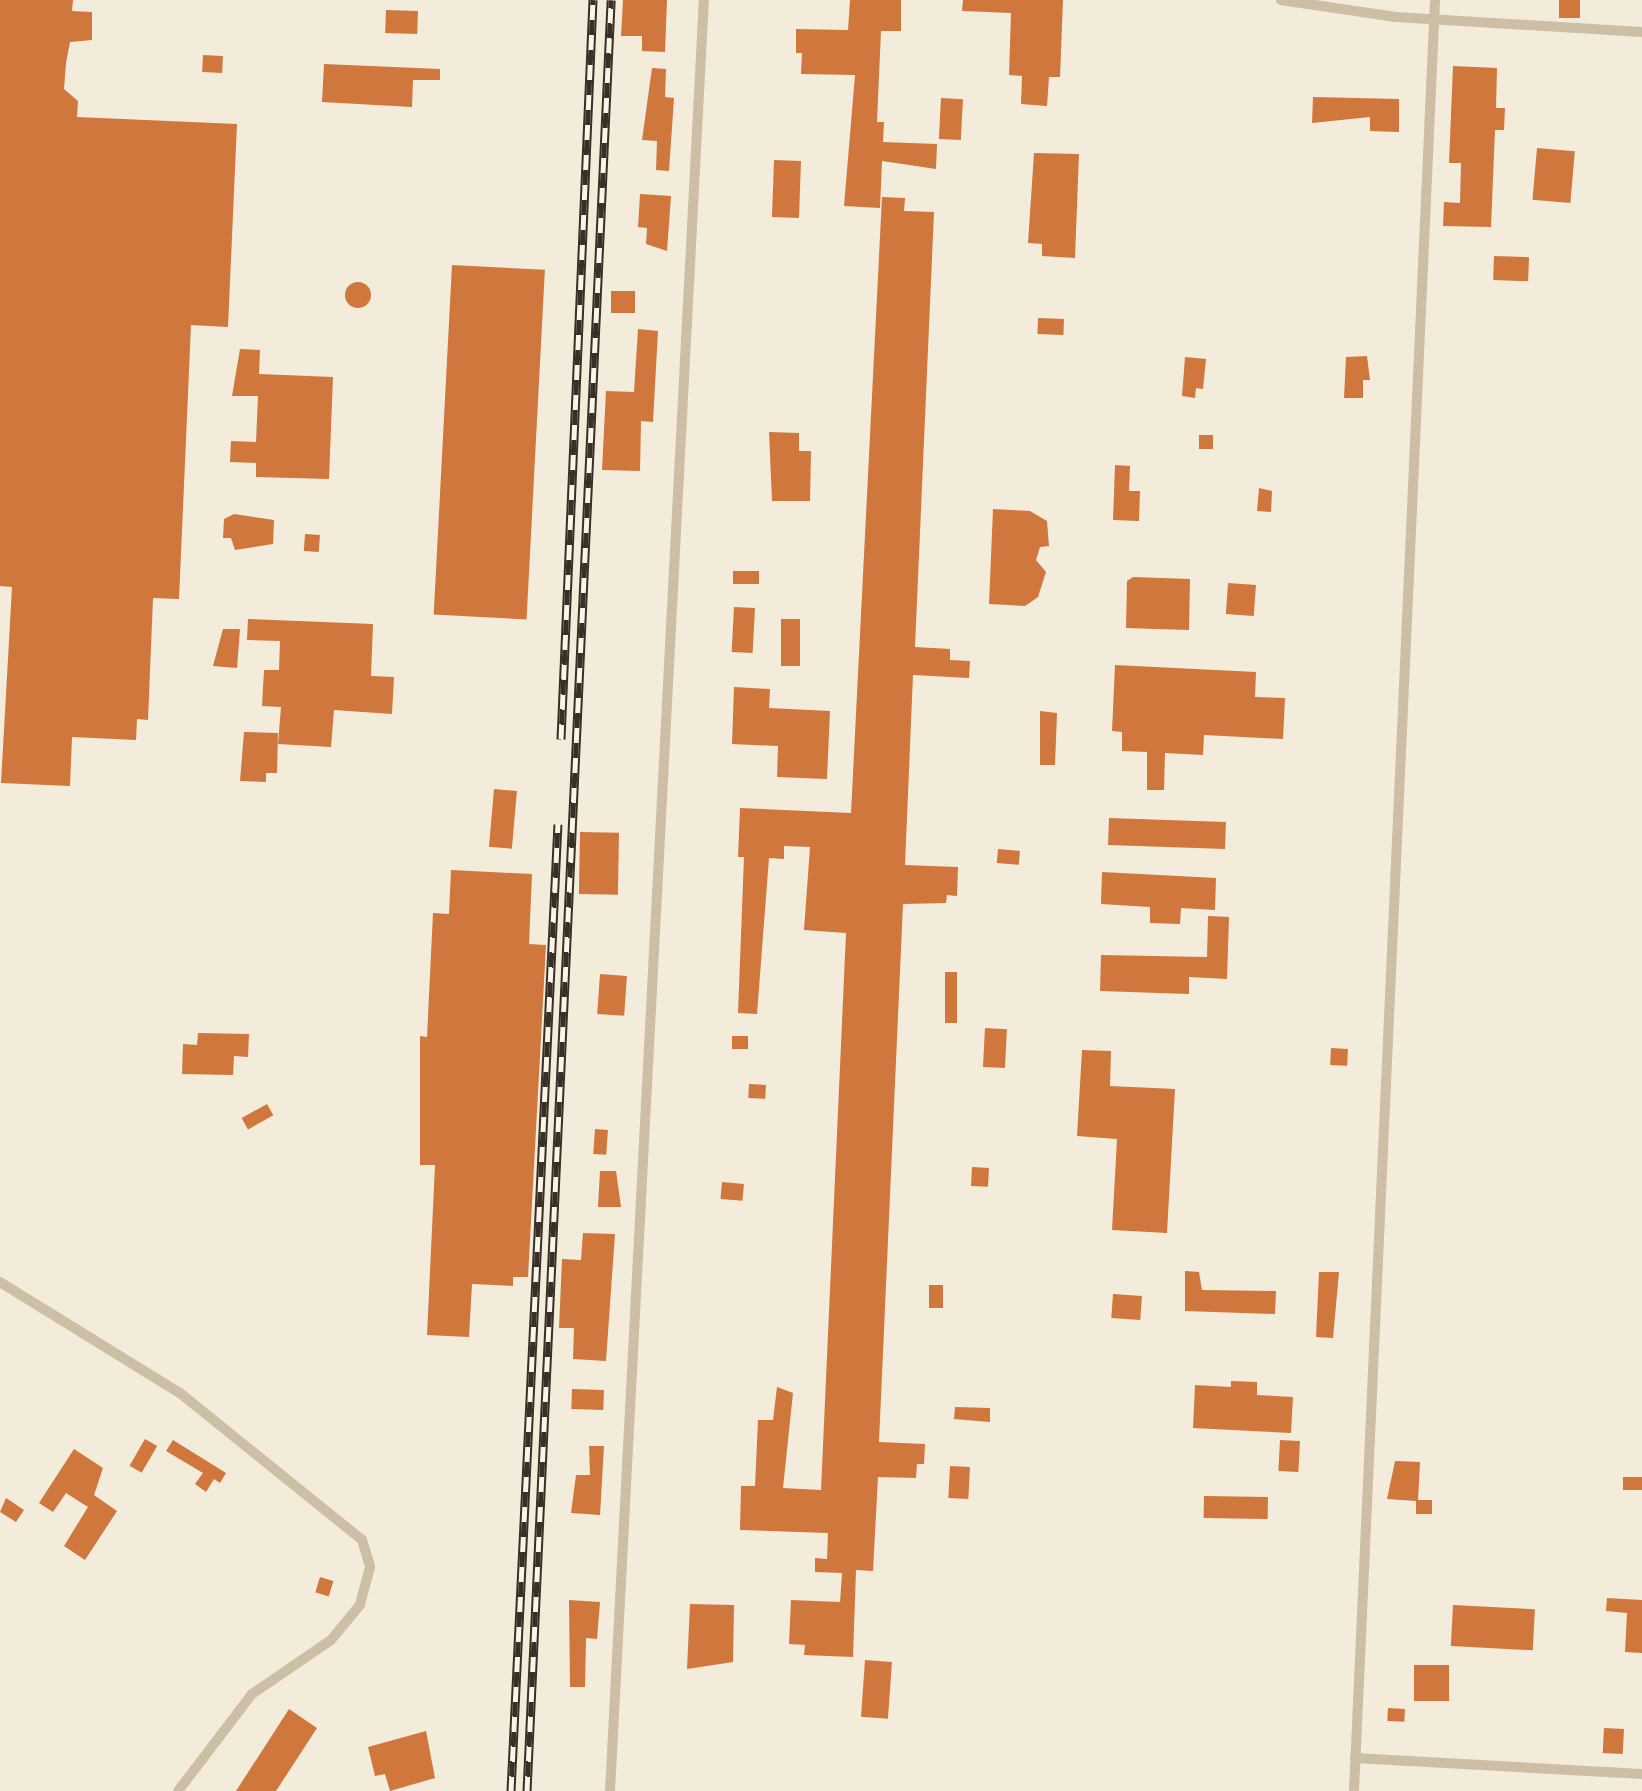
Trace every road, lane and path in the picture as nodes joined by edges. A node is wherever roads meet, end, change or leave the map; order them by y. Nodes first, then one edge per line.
1 (704, 0) edge
2 (1280, 0) edge
3 (1435, 0) edge
4 (1434, 20) junction
5 (1642, 32) edge
6 (0, 1282) edge
7 (1355, 1758) junction
8 (1642, 1774) edge
9 (178, 1791) edge
10 (610, 1791) edge
11 (1354, 1791) edge

1 - 10 lane
2 - 4 lane
3 - 4 lane
4 - 5 lane
4 - 7 lane
6 - 9 lane
7 - 8 lane
7 - 11 lane

